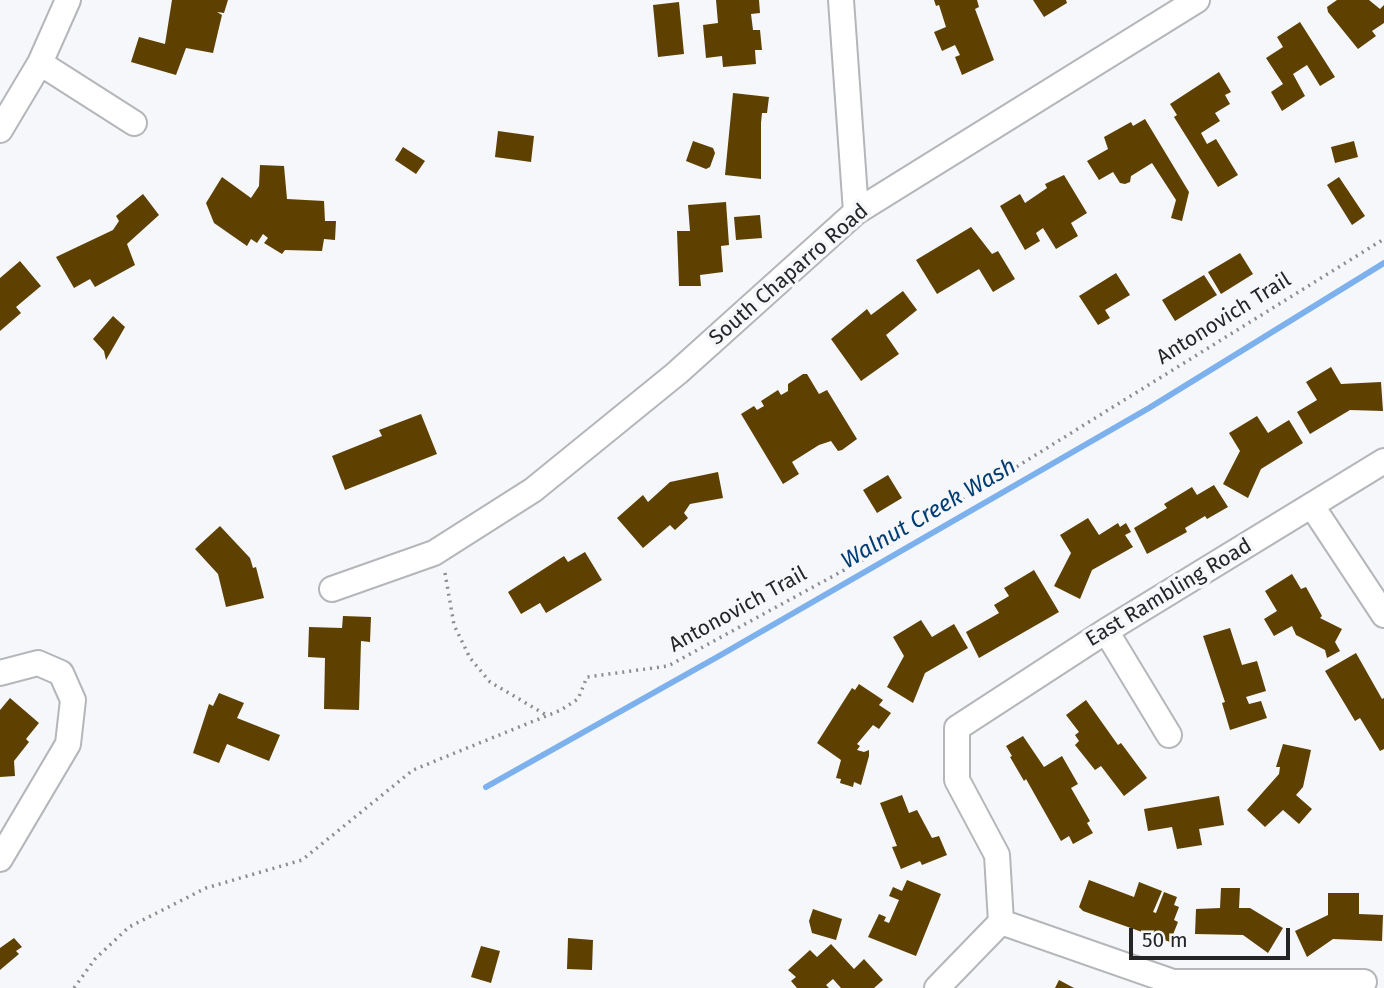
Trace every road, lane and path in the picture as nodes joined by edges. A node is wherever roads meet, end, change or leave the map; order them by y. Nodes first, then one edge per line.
1 (68, 0) edge
2 (841, 0) edge
3 (1197, 0) edge
4 (40, 62) junction
5 (134, 123) dead end
6 (0, 130) edge
7 (856, 212) junction
8 (1384, 239) edge
9 (1384, 461) edge
10 (1312, 506) junction
11 (434, 553) junction
12 (332, 589) dead end
13 (1384, 615) edge
14 (1106, 631) junction
15 (0, 673) edge
16 (548, 716) junction
17 (1169, 735) dead end
18 (0, 859) edge
19 (1001, 922) junction
20 (1364, 982) dead end
21 (74, 988) edge
22 (937, 988) edge

1 - 4 street
2 - 7 street
3 - 7 street, South Chaparro Road
4 - 5 street
4 - 6 street
7 - 11 street, South Chaparro Road
8 - 16 path, Antonovich Trail
9 - 10 street, East Rambling Road
10 - 13 street
10 - 14 street, East Rambling Road
11 - 12 street, South Chaparro Road
11 - 16 path
14 - 17 street
14 - 19 street, East Rambling Road
15 - 18 street
16 - 21 path, Antonovich Trail
19 - 20 street
19 - 22 street

